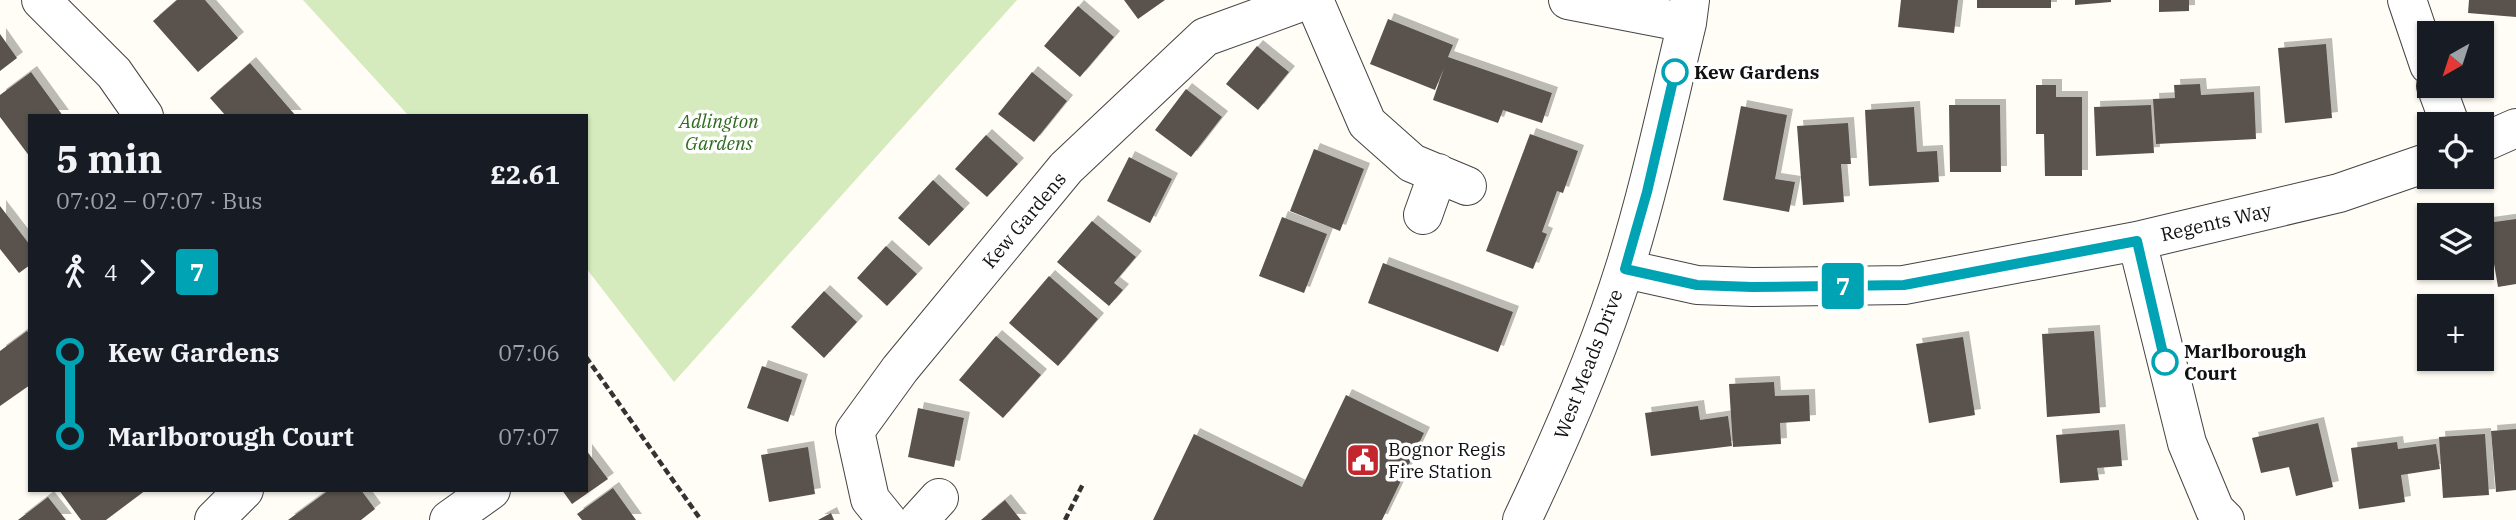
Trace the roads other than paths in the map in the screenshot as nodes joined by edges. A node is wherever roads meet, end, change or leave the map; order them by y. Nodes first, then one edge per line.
1 (41, 0) edge
2 (1307, 0) edge
3 (1314, 0) edge
4 (1568, 0) edge
5 (2407, 0) edge
6 (1688, 12) edge
7 (2417, 30) edge
8 (143, 114) edge
9 (2516, 128) edge
10 (2494, 137) edge
11 (2417, 166) edge
12 (1423, 215) dead end
13 (2137, 241) junction
14 (1625, 269) junction
15 (242, 492) edge
16 (214, 520) edge
17 (887, 520) edge
18 (1522, 520) edge
19 (2225, 520) edge

1 - 8 street
2 - 17 street, Kew Gardens
3 - 12 street
4 - 6 street
5 - 7 street
6 - 14 street, West Meads Drive
9 - 10 street
11 - 13 street, Regents Way
13 - 14 street, Regents Way
13 - 19 street
14 - 18 street, West Meads Drive
15 - 16 street

